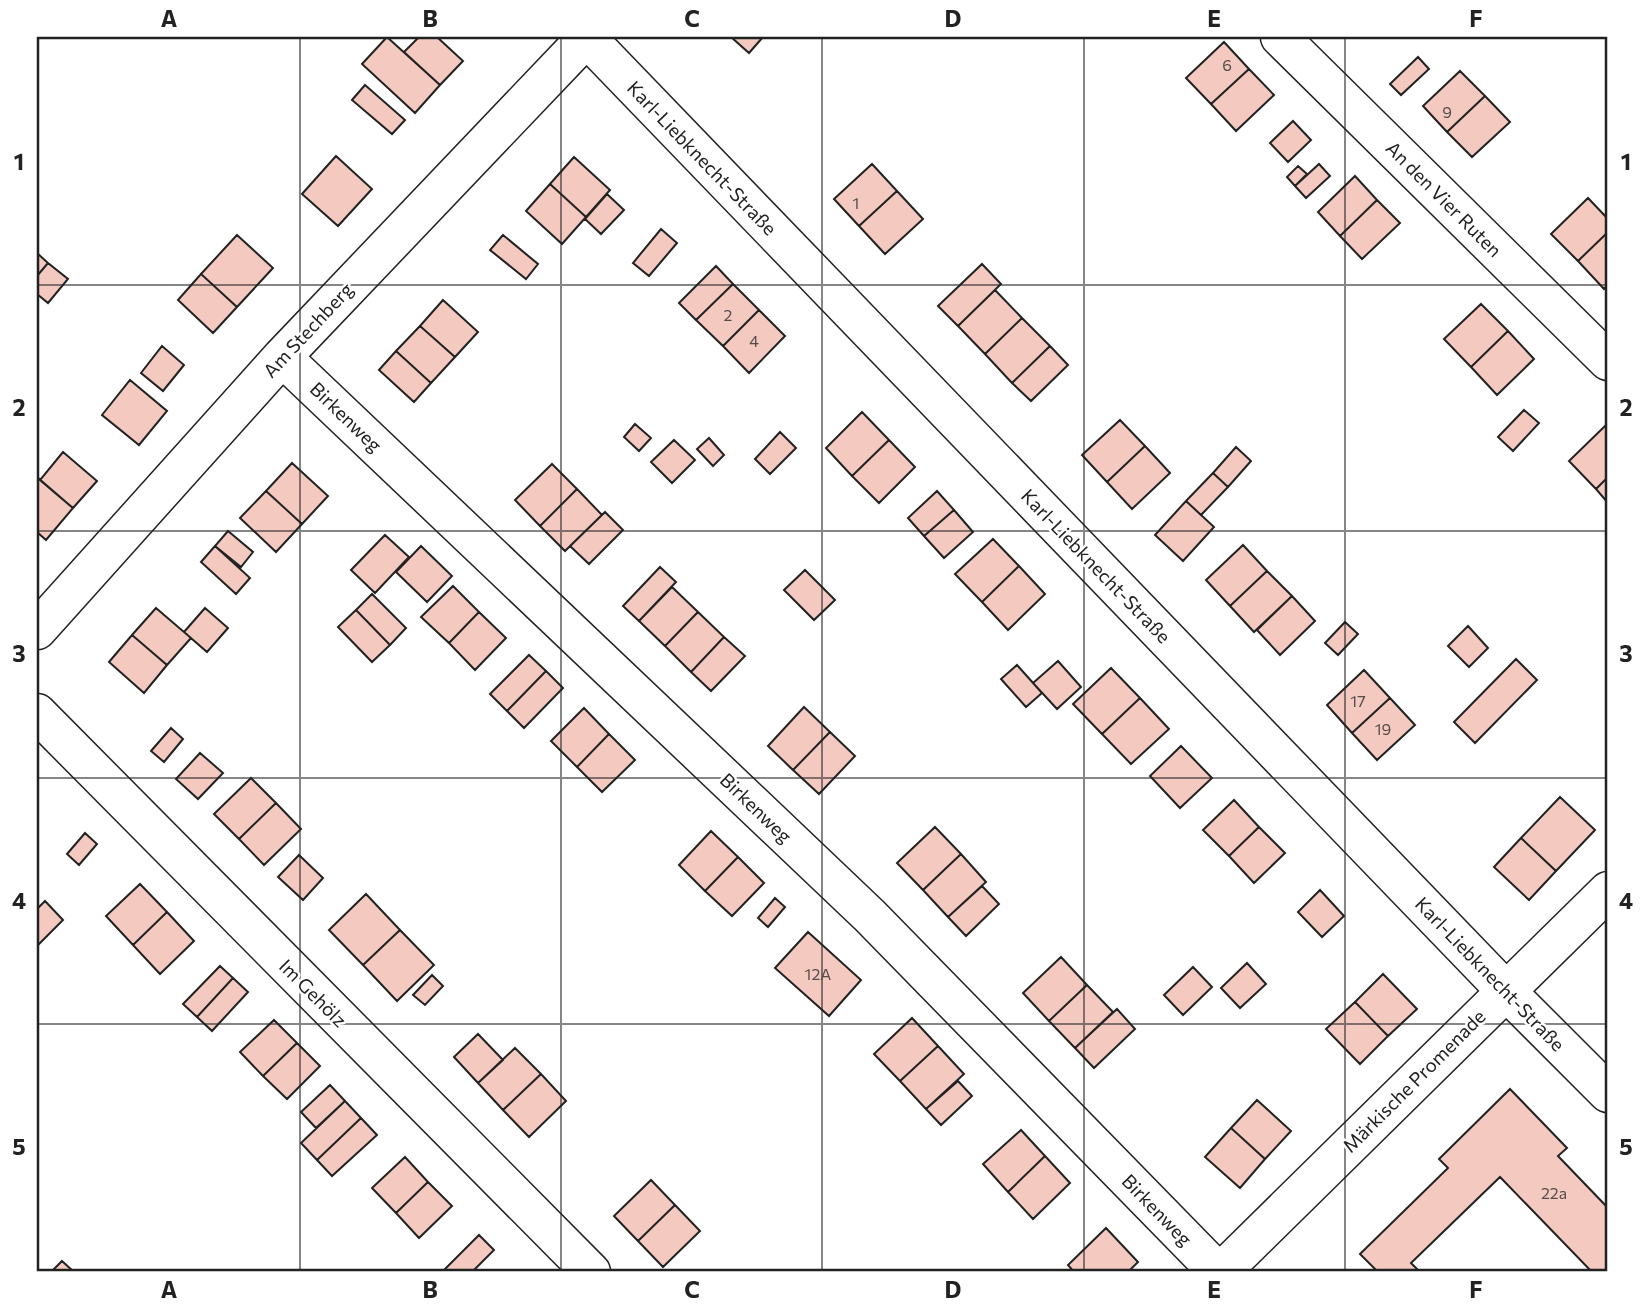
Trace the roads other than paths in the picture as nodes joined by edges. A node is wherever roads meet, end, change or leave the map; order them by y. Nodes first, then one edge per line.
1 (586, 37) edge
2 (1280, 37) edge
3 (282, 357) junction
4 (1608, 361) edge
5 (37, 629) edge
6 (37, 713) edge
7 (1608, 891) edge
8 (1506, 991) junction
9 (1608, 1093) edge
10 (591, 1272) edge
11 (1219, 1272) edge

1 - 3 street, Am Stechberg
1 - 8 street, Karl-Liebknecht-Straße
2 - 4 street, An den Vier Ruten
3 - 5 street, Am Stechberg
3 - 11 street, Birkenweg
6 - 10 street, Im Gehölz
7 - 8 street, Märkische Promenade
8 - 9 street, Karl-Liebknecht-Straße
8 - 11 street, Märkische Promenade

